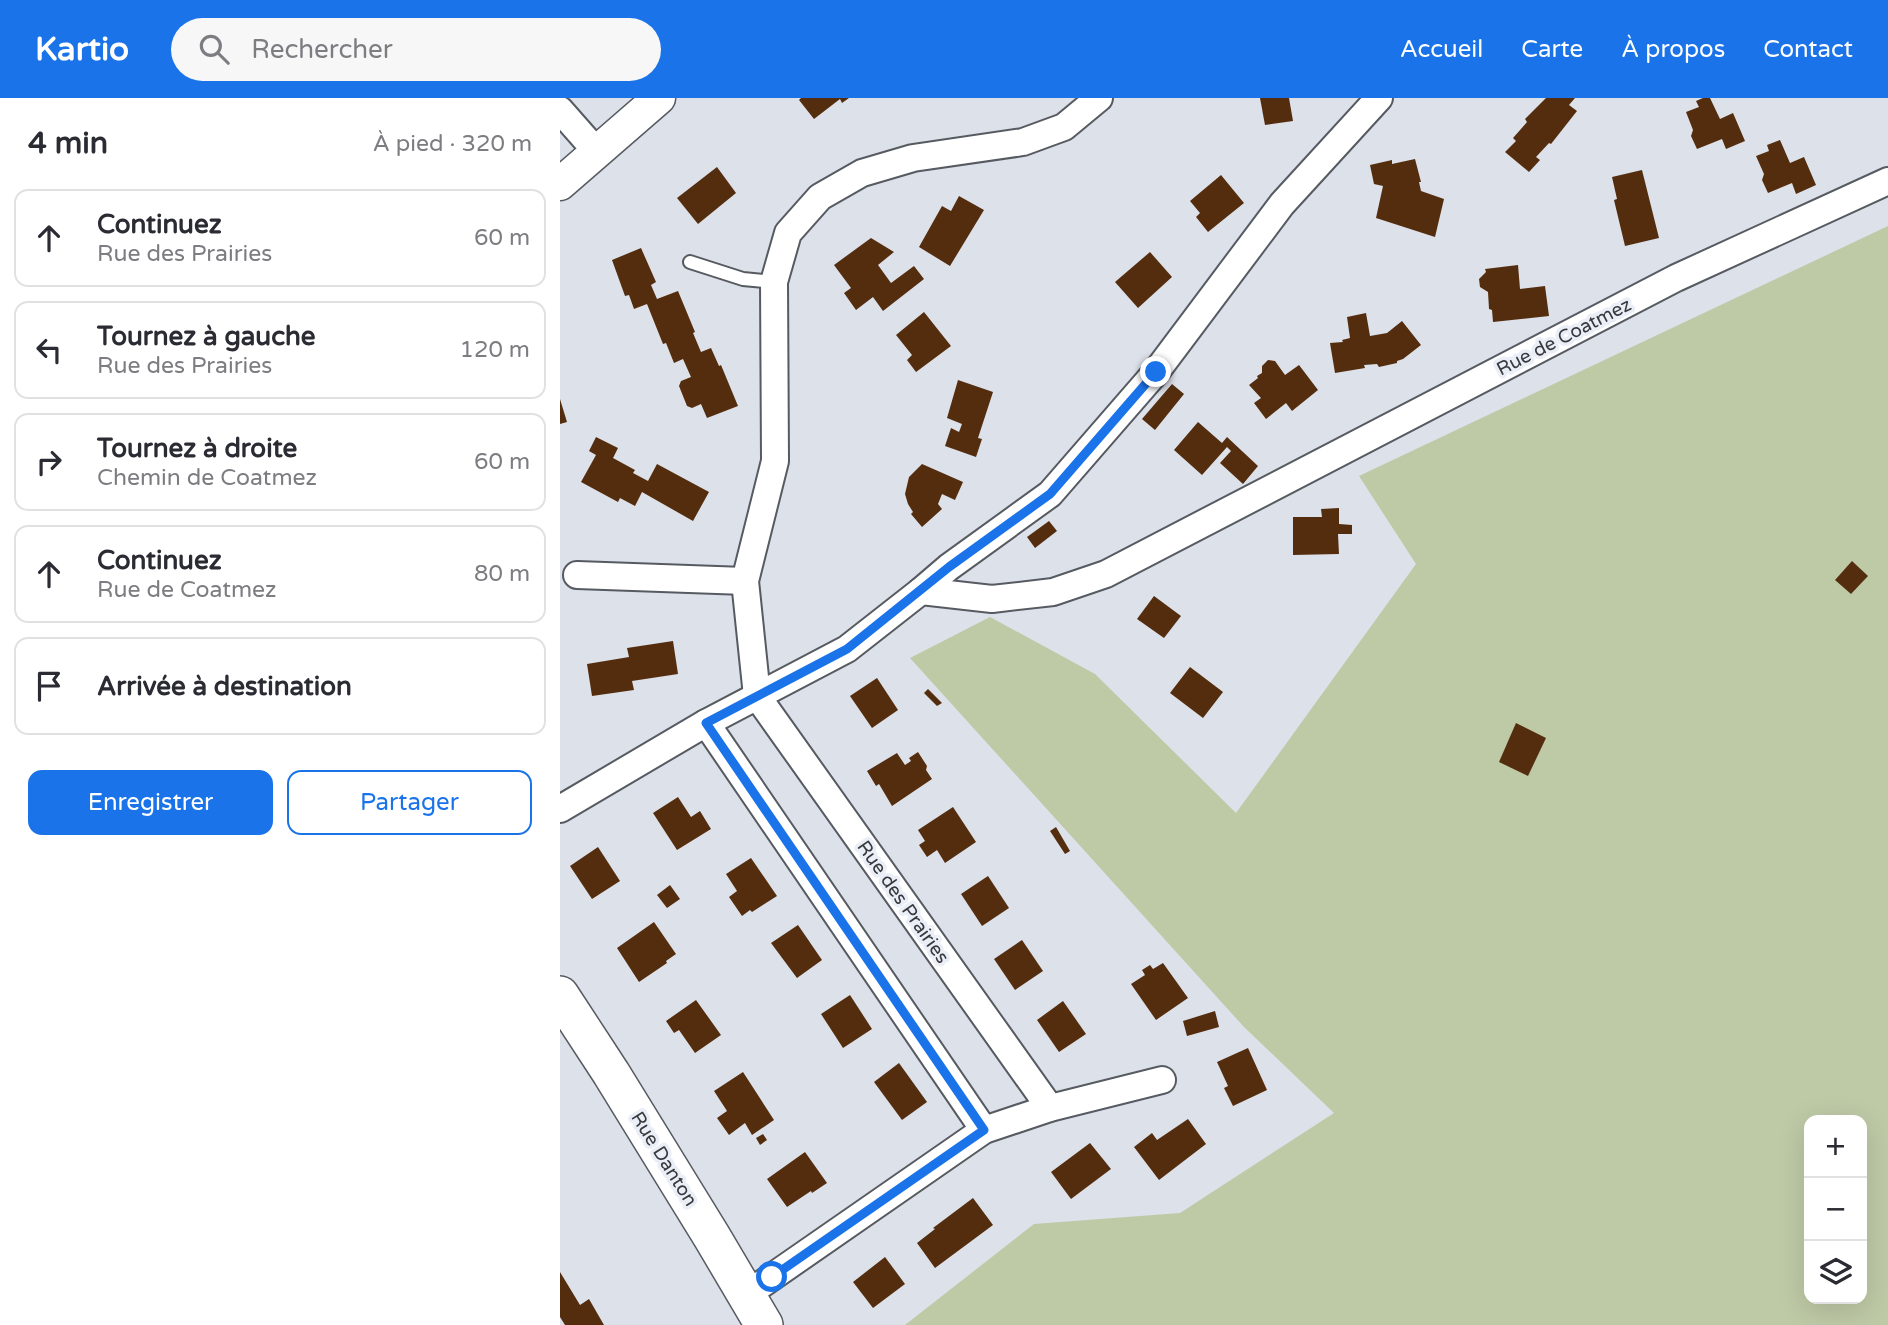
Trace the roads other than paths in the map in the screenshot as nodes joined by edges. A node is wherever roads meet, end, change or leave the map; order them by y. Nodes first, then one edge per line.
1 (659, 98) edge
2 (1099, 98) edge
3 (1379, 98) edge
4 (560, 110) edge
5 (597, 152) junction
6 (1888, 181) edge
7 (560, 184) edge
8 (690, 262) dead end
9 (774, 282) junction
10 (577, 575) dead end
11 (745, 581) junction
12 (921, 591) junction
13 (757, 696) junction
14 (706, 723) junction
15 (560, 809) edge
16 (560, 995) edge
17 (1162, 1080) dead end
18 (1050, 1108) junction
19 (984, 1130) junction
20 (755, 1310) edge

1 - 5 street
2 - 9 street
3 - 12 street
4 - 5 street
5 - 7 street
6 - 12 street, Rue de Coatmez
8 - 9 lane
9 - 11 street
10 - 11 street
11 - 13 street
12 - 13 street
13 - 14 street
13 - 18 street, Rue des Prairies
14 - 15 street
14 - 19 street
16 - 20 main road, Rue Danton
17 - 18 street
18 - 19 street
19 - 20 street

